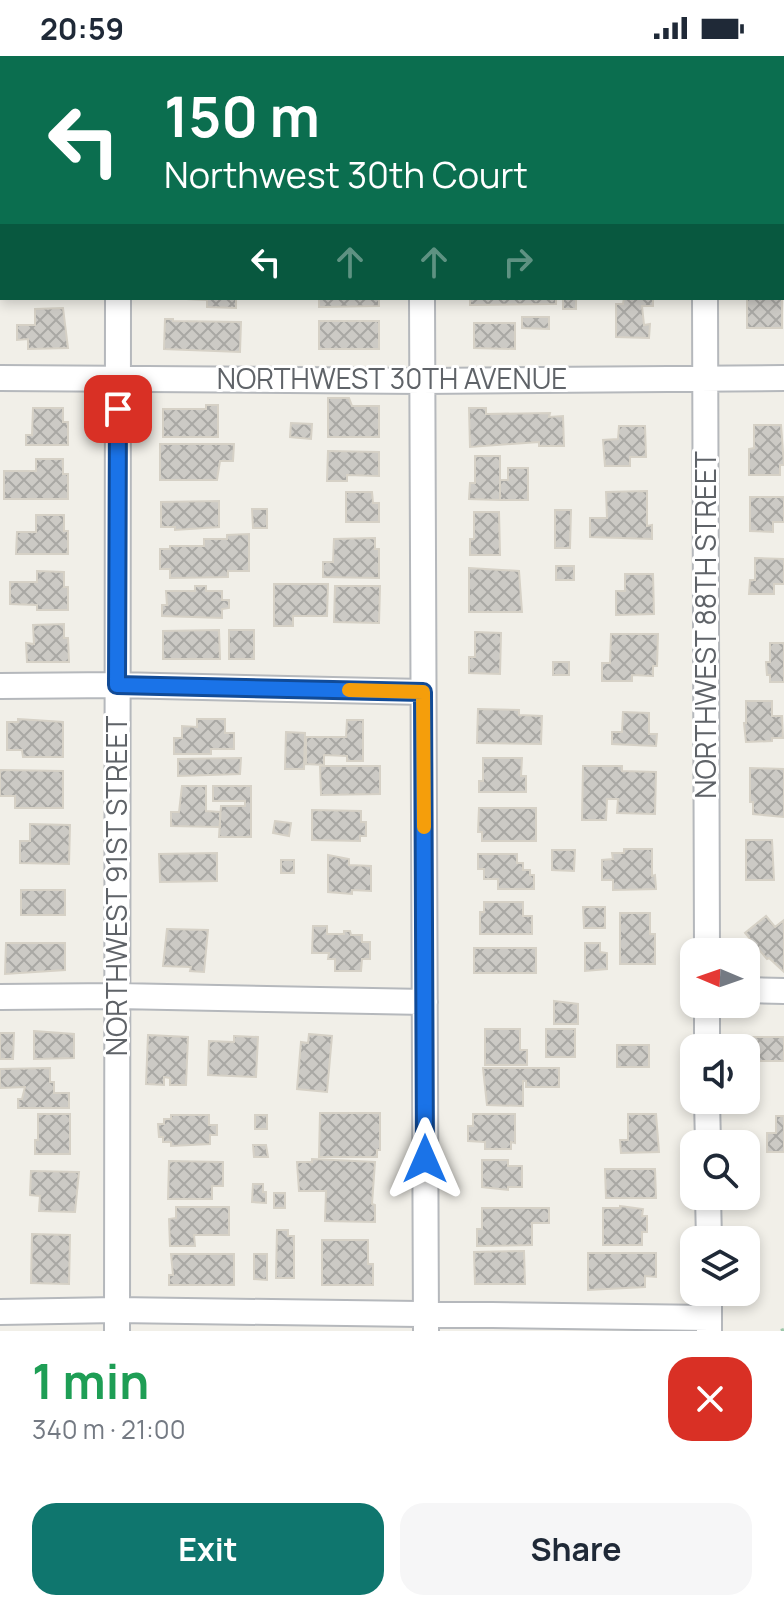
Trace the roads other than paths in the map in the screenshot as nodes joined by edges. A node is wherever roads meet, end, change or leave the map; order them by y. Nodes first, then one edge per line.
1 (118, 300) edge
2 (422, 300) edge
3 (705, 300) edge
4 (0, 378) edge
5 (118, 378) junction
6 (784, 378) edge
7 (705, 379) junction
8 (422, 381) junction
9 (117, 685) junction
10 (0, 686) edge
11 (423, 692) junction
12 (707, 938) edge
13 (760, 990) edge
14 (784, 991) edge
15 (117, 996) junction
16 (0, 997) edge
17 (425, 1002) junction
18 (0, 1312) edge
19 (117, 1321) edge
20 (426, 1323) edge
21 (709, 1325) edge

1 - 5 street, NORTHWEST 91ST STREET
2 - 8 street
3 - 7 street, NORTHWEST 88TH STREET
4 - 5 street, NORTHWEST 30TH AVENUE
5 - 8 street, NORTHWEST 30TH AVENUE
5 - 9 street, NORTHWEST 91ST STREET
6 - 7 street, NORTHWEST 30TH AVENUE
7 - 8 street, NORTHWEST 30TH AVENUE
7 - 12 street, NORTHWEST 88TH STREET
8 - 11 street
9 - 10 street
9 - 11 street
9 - 15 street, NORTHWEST 91ST STREET
11 - 17 street
13 - 14 street
15 - 16 street
15 - 17 street
15 - 19 street, NORTHWEST 91ST STREET
17 - 20 street
18 - 19 street
19 - 20 street
20 - 21 street

